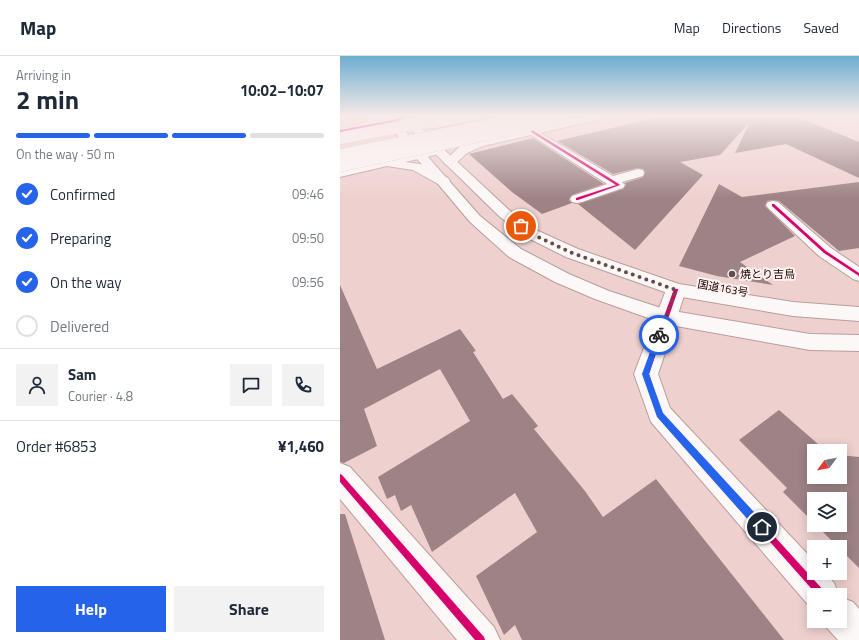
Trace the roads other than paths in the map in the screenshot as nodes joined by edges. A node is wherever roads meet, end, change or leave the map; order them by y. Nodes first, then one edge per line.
1 (354, 143) edge
2 (371, 143) edge
3 (382, 143) edge
4 (393, 143) edge
5 (398, 143) edge
6 (410, 143) edge
7 (432, 143) edge
8 (437, 143) edge
9 (447, 143) edge
10 (481, 143) edge
11 (551, 143) edge
12 (340, 146) edge
13 (340, 151) edge
14 (340, 155) edge
15 (340, 160) edge
16 (340, 166) edge
17 (363, 168) junction
18 (340, 173) edge
19 (638, 173) dead end
20 (443, 181) junction
21 (611, 181) junction
22 (577, 199) dead end
23 (773, 205) dead end
24 (859, 275) edge
25 (676, 290) junction
26 (859, 314) edge
27 (665, 317) junction
28 (859, 342) edge
29 (340, 477) edge
30 (816, 588) edge
31 (847, 623) edge
32 (859, 636) edge
33 (482, 640) edge

1 - 12 main road
2 - 13 main road
3 - 15 main road
4 - 17 main road
5 - 14 main road, bridge
6 - 20 main road
7 - 25 main road, 国道163号
8 - 10 main road
9 - 16 main road, bridge
11 - 21 main road
17 - 18 main road
17 - 20 main road
19 - 21 main road
20 - 27 main road
21 - 22 main road
23 - 24 main road
25 - 26 main road, 国道163号
25 - 27 main road
27 - 28 main road
27 - 30 main road
29 - 33 main road
31 - 32 main road

